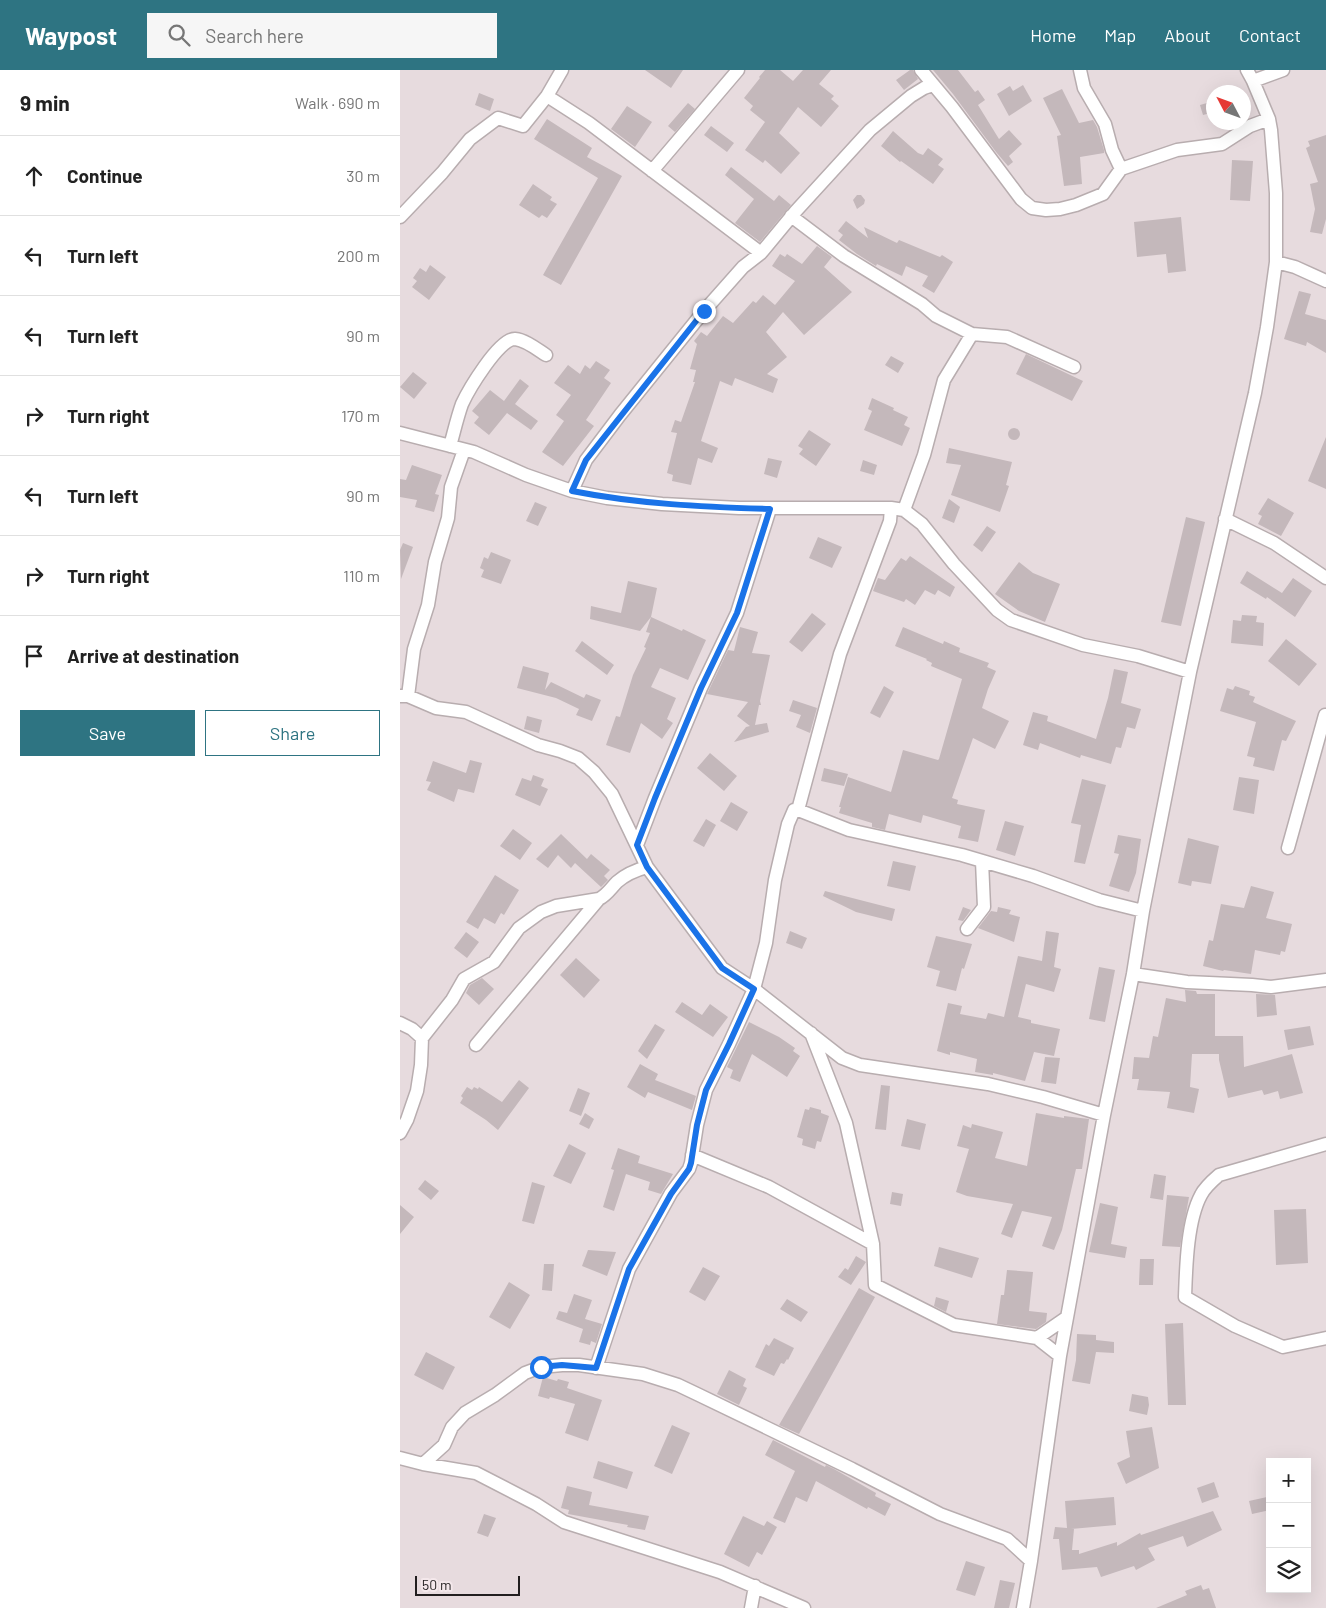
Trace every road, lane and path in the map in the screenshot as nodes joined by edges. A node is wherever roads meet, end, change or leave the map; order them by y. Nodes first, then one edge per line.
1 (562, 70) edge
2 (738, 70) edge
3 (921, 70) edge
4 (1080, 70) edge
5 (1246, 70) edge
6 (1282, 70) edge
7 (1254, 81) junction
8 (933, 85) junction
9 (547, 96) junction
10 (1269, 119) junction
11 (1121, 169) junction
12 (652, 171) junction
13 (792, 216) junction
14 (400, 217) edge
15 (761, 253) junction
16 (1276, 262) junction
17 (1326, 281) edge
18 (972, 334) junction
19 (546, 355) dead end
20 (1074, 367) dead end
21 (400, 433) edge
22 (450, 446) junction
23 (464, 450) junction
24 (572, 491) junction
25 (770, 509) junction
26 (898, 509) junction
27 (1225, 519) junction
28 (1326, 578) edge
29 (1190, 672) junction
30 (404, 696) edge
31 (1326, 713) edge
32 (798, 810) junction
33 (637, 845) junction
34 (1288, 848) dead end
35 (982, 861) junction
36 (647, 867) junction
37 (599, 899) junction
38 (1143, 911) junction
39 (967, 929) dead end
40 (1133, 974) junction
41 (1326, 980) edge
42 (754, 989) junction
43 (400, 1023) edge
44 (811, 1032) junction
45 (422, 1038) junction
46 (476, 1045) dead end
47 (1104, 1115) junction
48 (400, 1133) edge
49 (1326, 1144) edge
50 (692, 1154) junction
51 (873, 1244) junction
52 (1066, 1318) junction
53 (1036, 1338) junction
54 (1326, 1338) edge
55 (1060, 1356) junction
56 (596, 1368) junction
57 (400, 1458) edge
58 (423, 1464) junction
59 (1031, 1561) junction
60 (755, 1586) junction
61 (750, 1608) edge
62 (804, 1608) edge
63 (1022, 1608) edge

1 - 9 street
2 - 12 street
3 - 8 street
4 - 11 street
5 - 7 street
6 - 7 street
7 - 10 street
8 - 11 street
8 - 13 street
9 - 12 street
9 - 14 street
10 - 11 street
10 - 16 street
12 - 15 street
13 - 15 street
13 - 18 street
15 - 24 street
16 - 17 street
16 - 27 street
18 - 20 street
18 - 26 street
19 - 22 street
21 - 22 street
22 - 23 street
23 - 24 street
23 - 30 street
24 - 25 street
25 - 26 street
25 - 33 street
26 - 29 street
26 - 32 street
27 - 28 street
27 - 29 street
29 - 38 street
30 - 33 street
31 - 34 street
32 - 35 street
32 - 42 street
33 - 36 street
35 - 38 street
35 - 39 street
36 - 37 street
36 - 42 street
37 - 45 street
37 - 46 street
38 - 40 street
40 - 41 street
40 - 47 street
42 - 44 street
42 - 50 street
43 - 45 street
44 - 47 street
44 - 51 street
45 - 48 street
47 - 52 street
49 - 54 street
50 - 51 street
50 - 56 street
51 - 53 street
52 - 53 street
52 - 55 street
53 - 55 street
55 - 59 street
56 - 58 street
56 - 59 street
57 - 58 street
58 - 60 street
59 - 63 street
60 - 61 street
60 - 62 street

